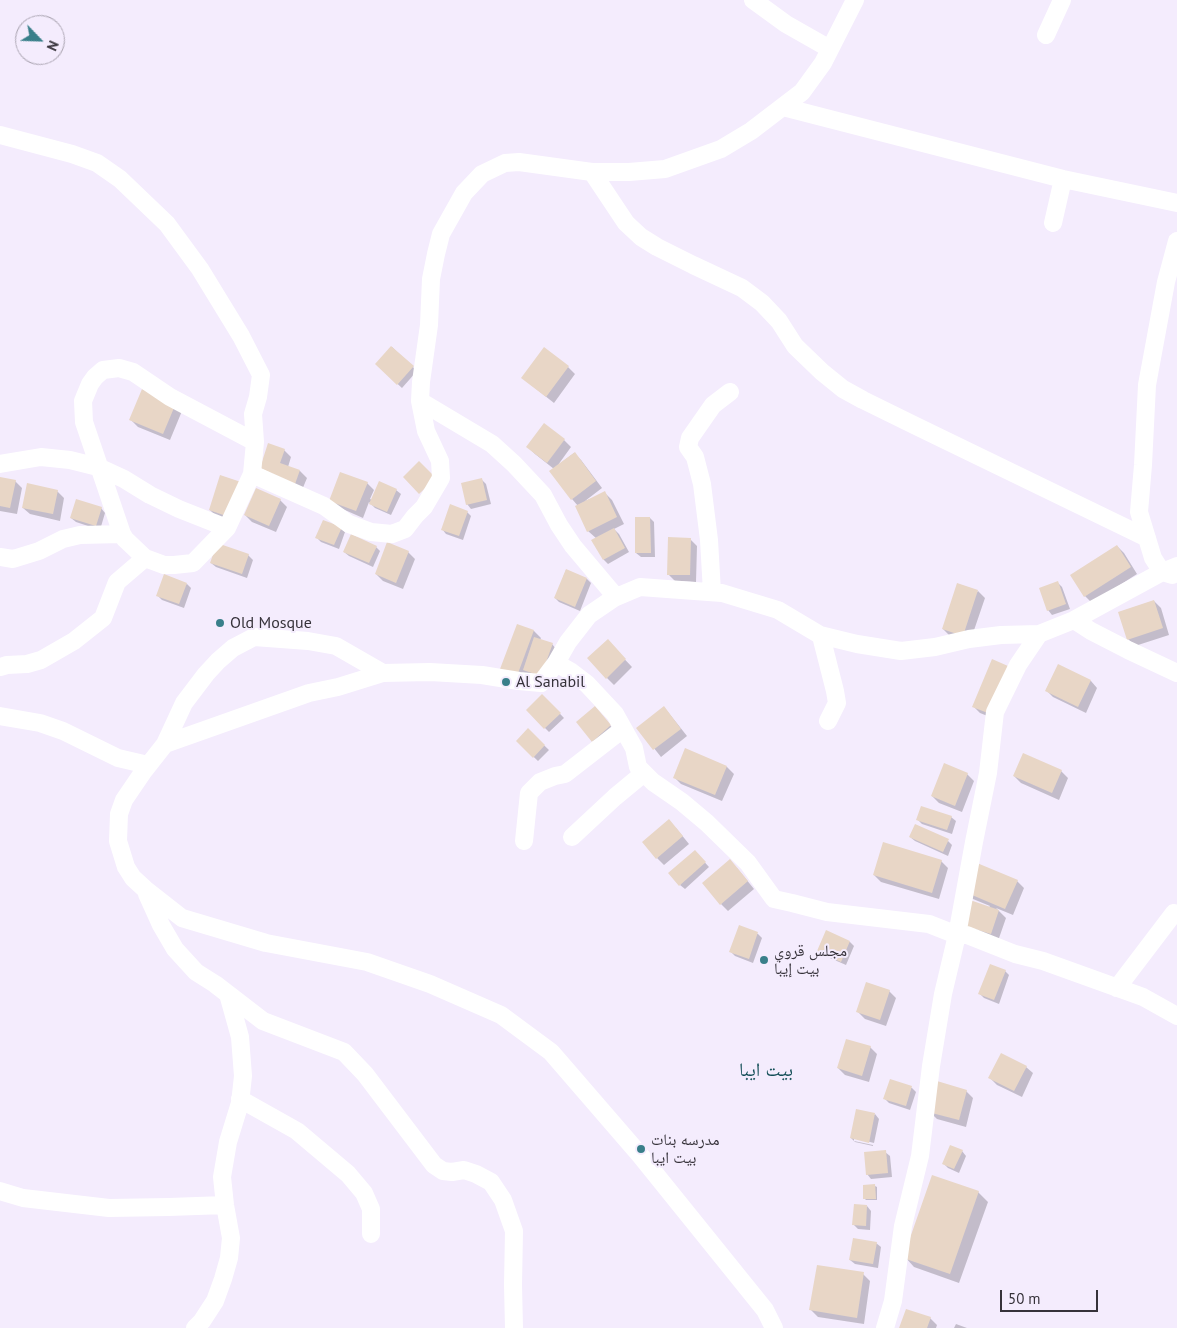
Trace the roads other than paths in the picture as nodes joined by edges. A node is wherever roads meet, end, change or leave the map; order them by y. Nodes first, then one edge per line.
1 (753, 0) edge
2 (855, 0) edge
3 (1062, 0) edge
4 (1046, 35) dead end
5 (830, 49) junction
6 (783, 107) junction
7 (0, 134) edge
8 (592, 172) junction
9 (1063, 179) junction
10 (1177, 203) edge
11 (1053, 223) dead end
12 (1177, 241) edge
13 (730, 392) dead end
14 (420, 401) junction
15 (255, 442) junction
16 (0, 464) edge
17 (98, 467) junction
18 (252, 474) junction
19 (227, 528) junction
20 (122, 534) junction
21 (1147, 538) junction
22 (0, 557) edge
23 (145, 558) junction
24 (1172, 571) edge
25 (712, 592) junction
26 (616, 597) junction
27 (1074, 620) junction
28 (1039, 634) junction
29 (821, 636) junction
30 (556, 663) junction
31 (0, 667) edge
32 (383, 673) junction
33 (1177, 673) edge
34 (0, 716) edge
35 (828, 721) dead end
36 (623, 729) junction
37 (165, 744) junction
38 (148, 765) junction
39 (644, 773) junction
40 (572, 837) dead end
41 (524, 840) dead end
42 (145, 889) junction
43 (1174, 913) dead end
44 (957, 935) junction
45 (1117, 988) junction
46 (228, 994) junction
47 (1177, 1016) edge
48 (240, 1099) junction
49 (0, 1191) edge
50 (225, 1205) junction
51 (371, 1234) dead end
52 (195, 1328) edge
53 (514, 1328) edge
54 (774, 1328) edge
55 (885, 1328) edge

1 - 5 street
2 - 5 street
3 - 4 street
5 - 6 street
6 - 8 street
6 - 9 street
7 - 15 street
8 - 14 street
8 - 21 street
9 - 10 street
9 - 11 street
12 - 21 street
13 - 25 street
14 - 18 street
14 - 26 street
15 - 17 street
15 - 18 street
16 - 17 street
17 - 19 street
17 - 20 street
18 - 19 street
19 - 23 street
20 - 22 street
20 - 23 street
21 - 24 street
23 - 31 street
24 - 27 street
25 - 26 street
25 - 29 street
26 - 30 street
27 - 28 street
27 - 33 street
28 - 29 street
28 - 44 street
29 - 35 street
30 - 32 street
30 - 36 street
32 - 37 street
32 - 37 street
34 - 38 street
36 - 39 street
36 - 41 street
37 - 38 street
38 - 42 street
39 - 40 street
39 - 44 street
42 - 46 street
42 - 54 street
43 - 45 street
44 - 45 street
44 - 55 street
45 - 47 street
46 - 48 street
46 - 53 street
48 - 50 street
48 - 51 street
49 - 50 street
50 - 52 street

